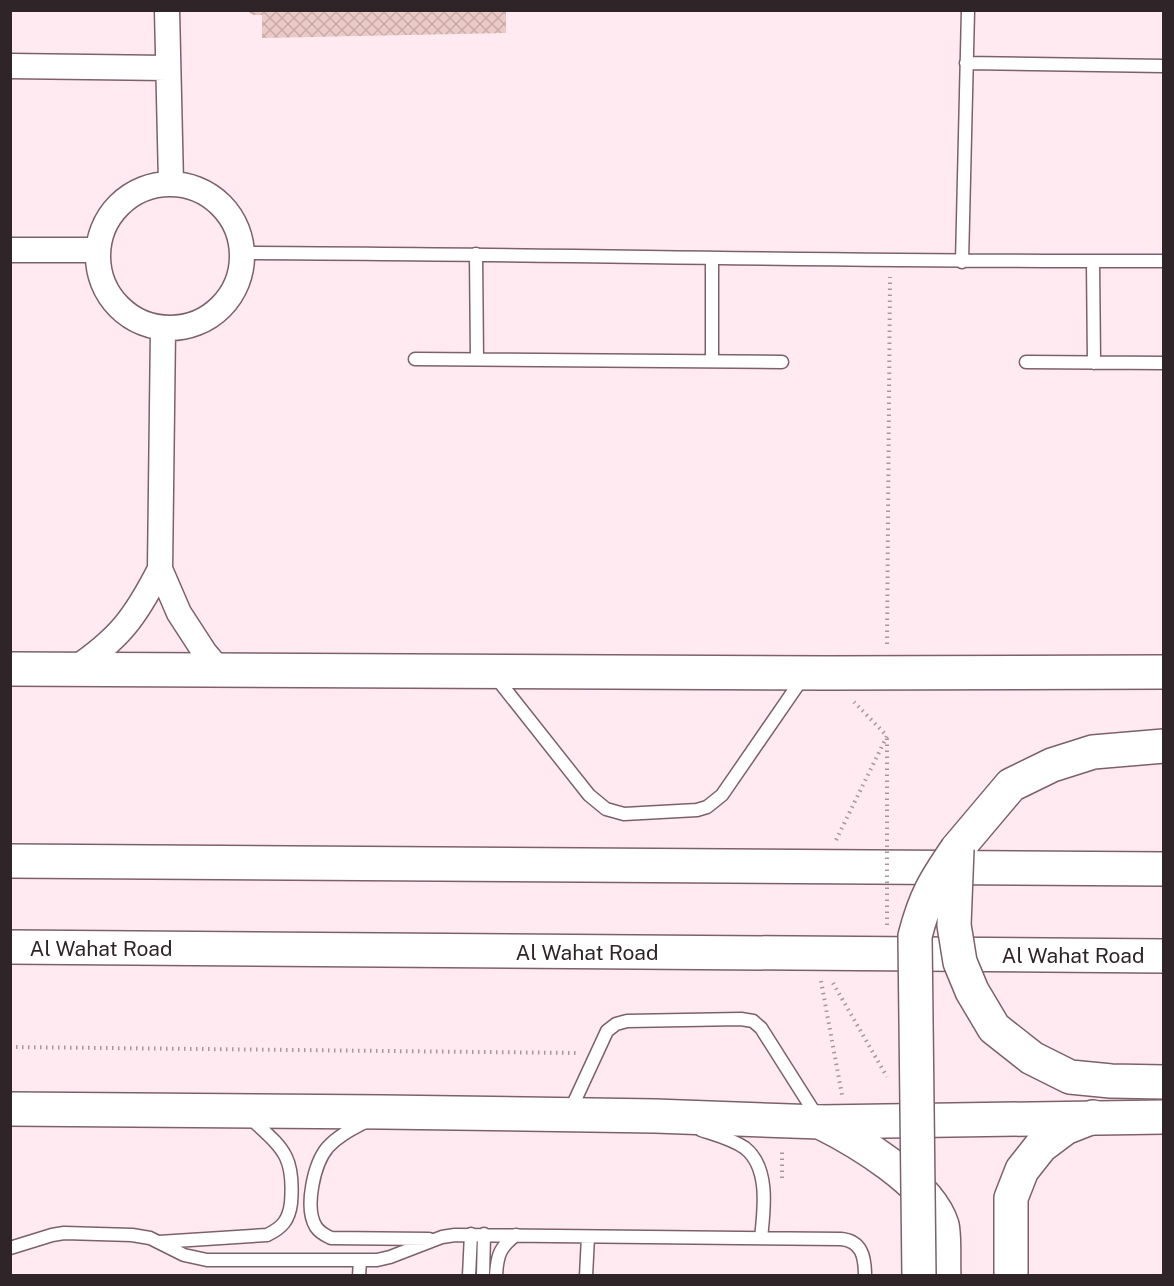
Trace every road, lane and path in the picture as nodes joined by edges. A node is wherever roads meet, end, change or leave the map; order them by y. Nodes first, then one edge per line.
1 (166, 10) edge
2 (968, 10) edge
3 (966, 63) junction
4 (10, 66) edge
5 (1164, 66) edge
6 (167, 68) junction
7 (171, 183) junction
8 (10, 250) edge
9 (97, 250) junction
10 (243, 253) junction
11 (476, 254) junction
12 (712, 258) junction
13 (890, 261) junction
14 (1164, 261) edge
15 (962, 262) junction
16 (1093, 262) junction
17 (164, 329) junction
18 (415, 359) dead end
19 (477, 359) junction
20 (712, 361) junction
21 (782, 362) dead end
22 (1026, 362) dead end
23 (1094, 363) junction
24 (1164, 363) edge
25 (159, 569) junction
26 (10, 669) edge
27 (73, 670) junction
28 (220, 671) junction
29 (491, 671) junction
30 (887, 672) junction
31 (1164, 672) edge
32 (817, 673) junction
33 (887, 736) junction
34 (1164, 746) edge
35 (957, 849) junction
36 (10, 861) edge
37 (824, 866) junction
38 (1164, 869) edge
39 (887, 925) dead end
40 (10, 947) edge
41 (816, 954) junction
42 (1164, 956) edge
43 (10, 1047) edge
44 (596, 1053) junction
45 (887, 1077) dead end
46 (1164, 1082) edge
47 (240, 1109) junction
48 (383, 1112) junction
49 (18, 1114) edge
50 (568, 1115) junction
51 (655, 1116) junction
52 (1093, 1117) junction
53 (1164, 1117) edge
54 (834, 1122) junction
55 (471, 1234) junction
56 (484, 1234) junction
57 (516, 1235) junction
58 (588, 1237) junction
59 (761, 1238) junction
60 (436, 1239) junction
61 (159, 1242) junction
62 (10, 1248) edge
63 (360, 1261) junction
64 (359, 1275) edge
65 (469, 1275) edge
66 (483, 1275) edge
67 (496, 1275) edge
68 (586, 1275) edge
69 (865, 1275) edge
70 (919, 1275) edge
71 (944, 1275) edge
72 (1011, 1275) edge

1 - 6 street
2 - 3 lane
3 - 5 lane
3 - 15 lane
4 - 6 street
6 - 7 street
7 - 9 street
7 - 10 street
8 - 9 street
9 - 17 street
10 - 11 lane
10 - 17 street
11 - 12 lane
11 - 19 lane
12 - 13 lane
12 - 20 lane
13 - 15 lane
13 - 30 path
14 - 16 lane
15 - 16 lane
16 - 23 lane
17 - 25 street
18 - 19 lane
19 - 20 lane
20 - 21 lane
22 - 23 lane
23 - 24 lane
25 - 27 street
25 - 28 street
26 - 27 main road
27 - 28 main road
28 - 29 main road
29 - 32 main road
29 - 32 lane
30 - 31 main road
30 - 32 main road
32 - 33 path
33 - 37 path
33 - 39 path, bridge
34 - 35 main road
35 - 46 main road, bridge
35 - 70 main road, bridge
36 - 37 main road
37 - 38 main road
40 - 41 main road, Al Wahat Road
41 - 42 main road, Al Wahat Road
41 - 45 path
41 - 54 path
43 - 44 path
44 - 50 lane
44 - 54 lane
47 - 48 main road
47 - 49 main road
47 - 61 lane
48 - 50 main road
48 - 60 lane
50 - 51 main road
51 - 54 main road
51 - 59 lane
52 - 53 main road
52 - 54 main road
52 - 72 main road
54 - 71 main road
55 - 56 lane
55 - 60 lane
55 - 65 lane
56 - 57 lane
56 - 66 lane
57 - 58 lane
57 - 67 lane
58 - 59 lane
58 - 68 lane
59 - 69 lane
60 - 63 lane
61 - 62 lane
61 - 63 lane
63 - 64 lane

